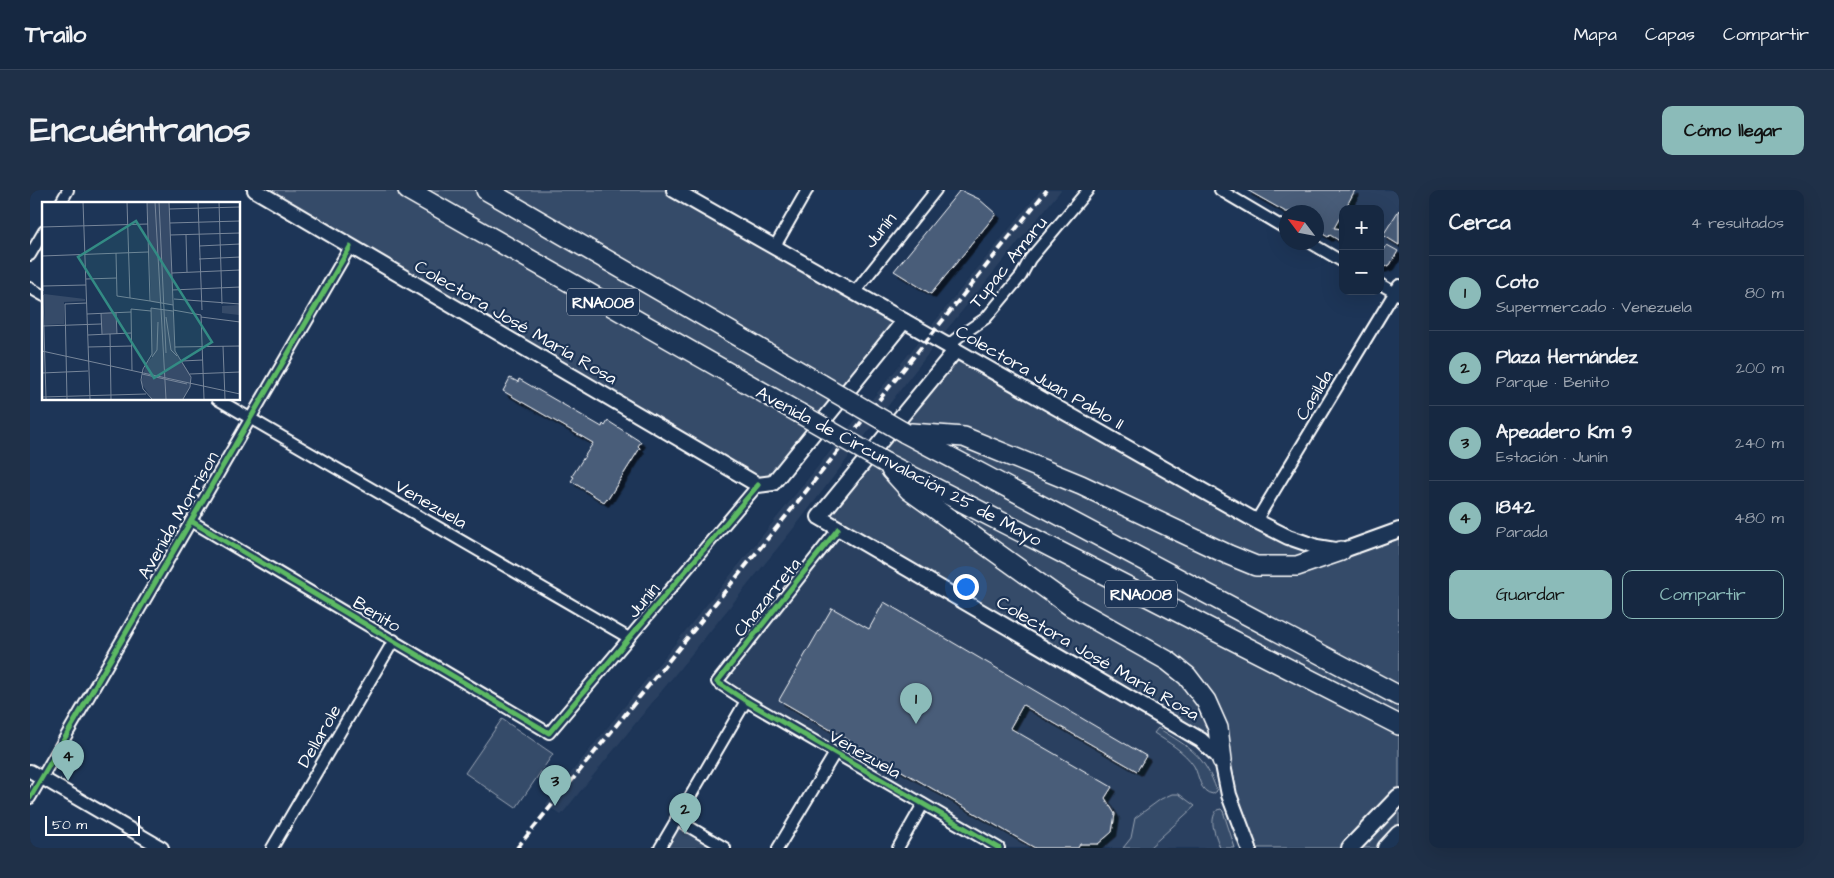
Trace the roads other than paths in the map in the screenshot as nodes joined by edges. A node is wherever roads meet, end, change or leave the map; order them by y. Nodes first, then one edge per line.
1 (68, 190) edge
2 (255, 190) edge
3 (408, 190) edge
4 (486, 190) edge
5 (674, 190) edge
6 (807, 190) edge
7 (936, 190) edge
8 (1088, 190) edge
9 (1220, 190) edge
10 (61, 202) edge
11 (1279, 225) edge
12 (42, 234) edge
13 (350, 247) junction
14 (774, 248) junction
15 (1323, 250) edge
16 (30, 255) edge
17 (1339, 260) edge
18 (1384, 286) edge
19 (30, 288) edge
20 (1398, 291) edge
21 (854, 293) junction
22 (42, 295) edge
23 (904, 321) junction
24 (951, 348) junction
25 (219, 400) edge
26 (250, 419) junction
27 (905, 433) junction
28 (884, 462) junction
29 (758, 485) junction
30 (191, 521) junction
31 (1256, 521) junction
32 (838, 530) junction
33 (1399, 530) edge
34 (1341, 551) junction
35 (629, 638) junction
36 (394, 640) junction
37 (717, 682) joint
38 (1399, 696) edge
39 (746, 701) junction
40 (1399, 725) edge
41 (549, 733) joint
42 (835, 753) junction
43 (1222, 760) junction
44 (30, 771) edge
45 (42, 778) junction
46 (1399, 797) edge
47 (30, 798) edge
48 (923, 804) junction
49 (676, 819) junction
50 (1399, 834) edge
51 (162, 848) edge
52 (272, 848) edge
53 (660, 848) edge
54 (725, 848) edge
55 (778, 848) edge
56 (898, 848) edge
57 (999, 848) edge
58 (1249, 848) edge
59 (1350, 848) edge
60 (1386, 848) edge

1 - 10 street
2 - 13 main road, Colectora José María Rosa
3 - 28 highway, Avenida de Circunvalación 25 de Mayo / RNA008, bridge
4 - 27 highway, Avenida de Circunvalación 25 de Mayo / RNA008, bridge
5 - 14 main road, Colectora Juan Pablo II
6 - 14 street
7 - 21 street, Junín
8 - 24 street, Tupac Amaru
9 - 11 street
12 - 16 street
13 - 26 street, Avenida Morrison
13 - 29 main road, Colectora José María Rosa
14 - 21 main road, Colectora Juan Pablo II
15 - 17 street
18 - 20 street
19 - 22 street
20 - 31 street, Casilda
21 - 23 main road, Colectora Juan Pablo II
23 - 24 main road, Colectora Juan Pablo II
23 - 29 main road, Junín
24 - 31 main road, Colectora Juan Pablo II
24 - 32 main road, Colectora José María Rosa
25 - 26 street, Venezuela
26 - 30 street, Avenida Morrison
26 - 35 street, Venezuela
27 - 34 highway
27 - 38 highway, Avenida de Circunvalación 25 de Mayo / RNA008
28 - 40 highway, Avenida de Circunvalación 25 de Mayo / RNA008
28 - 43 highway
29 - 35 street, Junín
30 - 36 street, Benito
30 - 45 street, Avenida Morrison
31 - 34 main road, Colectora Juan Pablo II
32 - 37 street, Chazarreta
32 - 43 main road, Colectora José María Rosa
33 - 34 main road, Colectora Juan Pablo II
35 - 41 street, Junín
36 - 41 street, Benito
36 - 52 street, Dellarole
37 - 39 street, Venezuela
39 - 42 street, Venezuela
39 - 49 street
42 - 48 street, Venezuela
42 - 55 street
43 - 58 main road
44 - 45 street
45 - 47 street, Avenida Morrison
45 - 51 street
46 - 59 main road
48 - 56 street
48 - 57 street, Venezuela
49 - 53 street
49 - 54 street
50 - 60 main road

